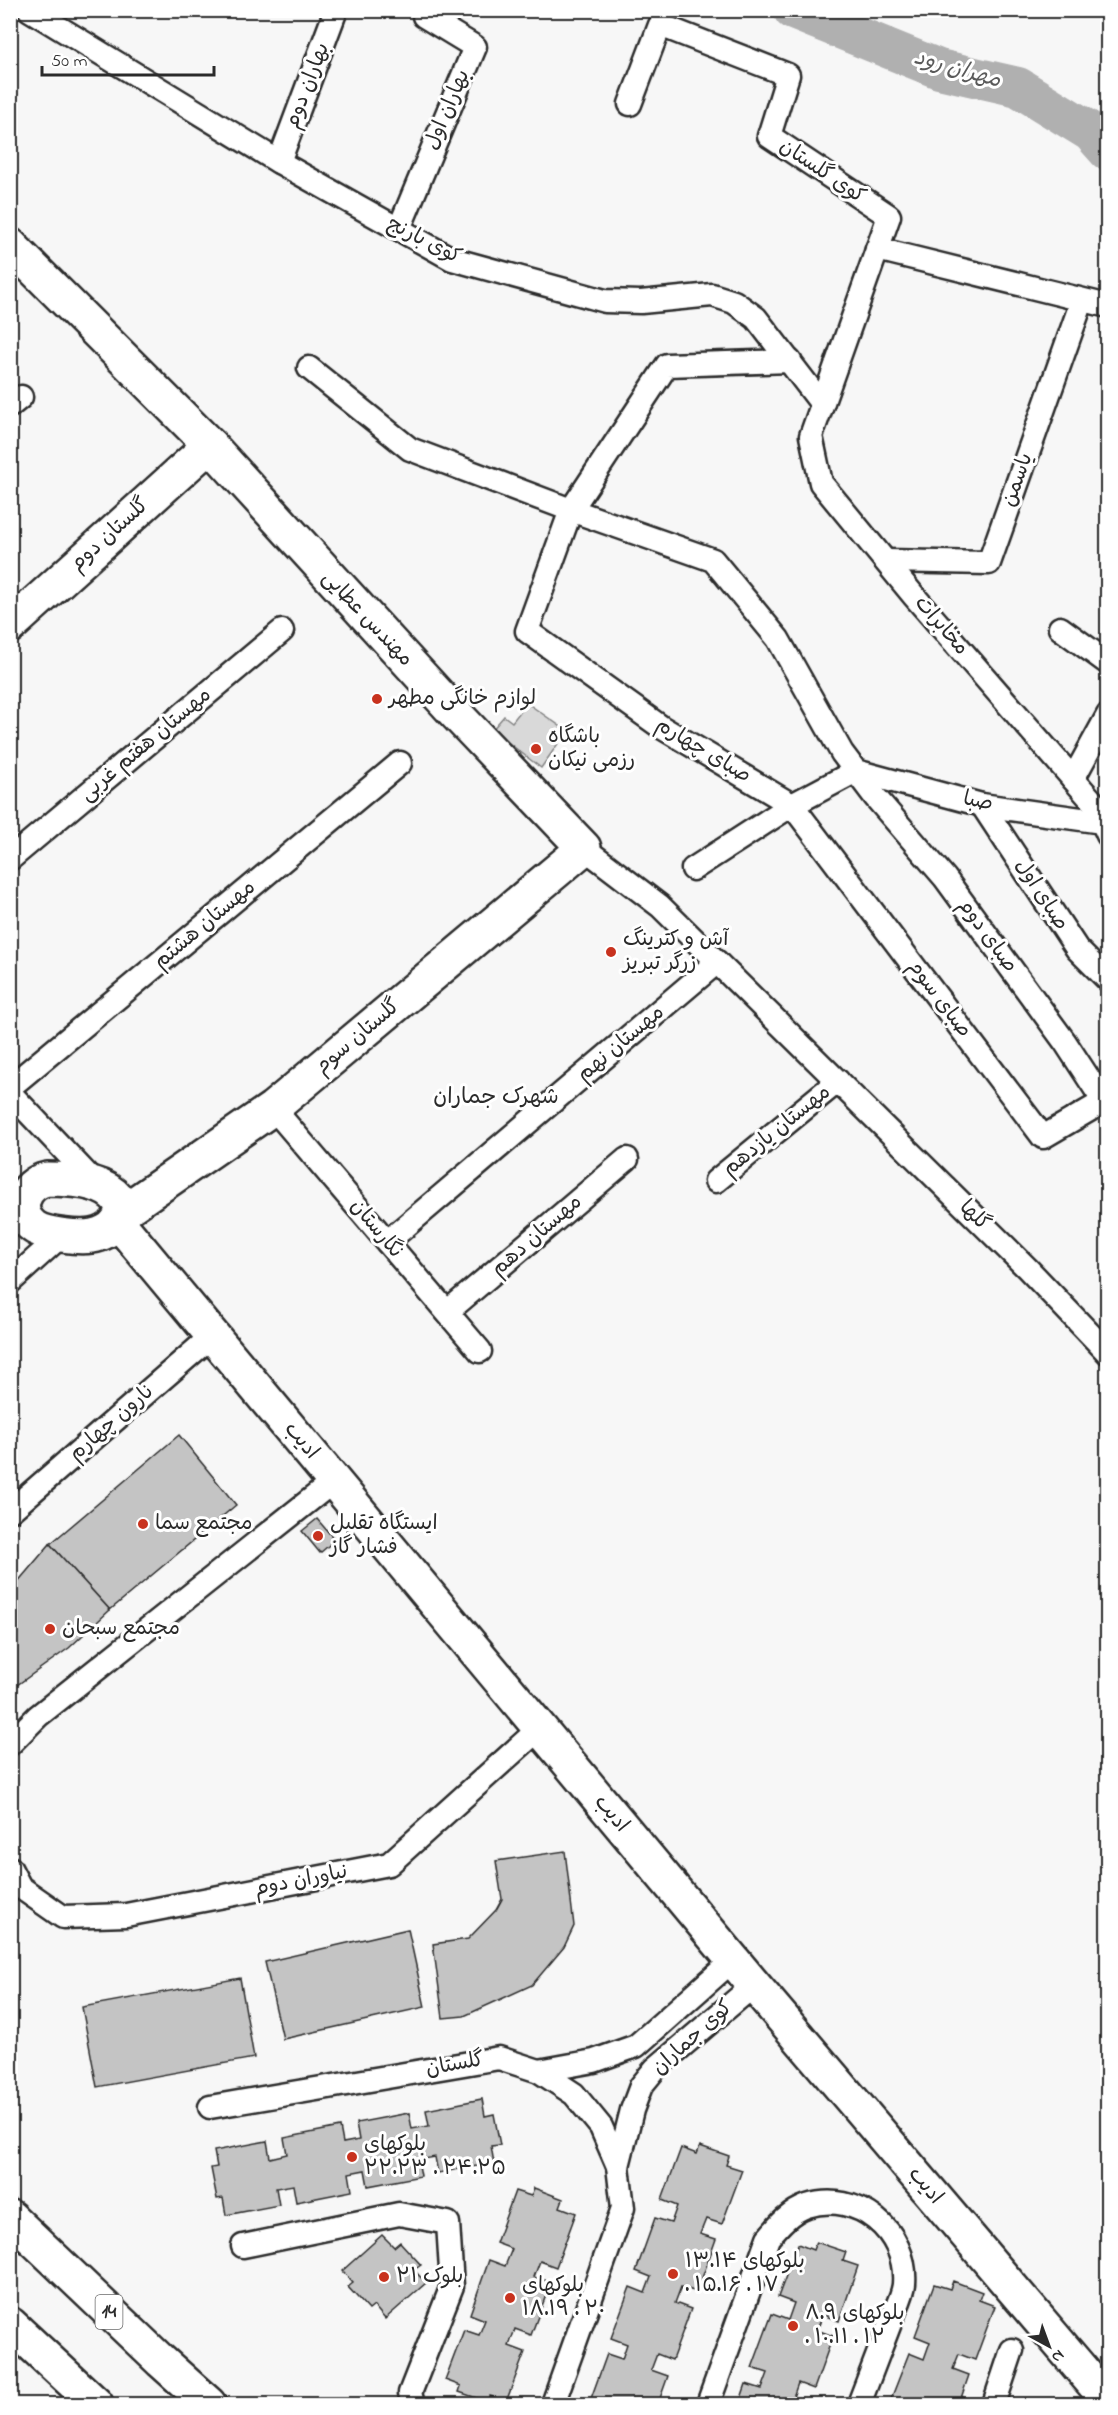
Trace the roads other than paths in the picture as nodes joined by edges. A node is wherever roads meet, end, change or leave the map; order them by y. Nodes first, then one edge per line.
1 (30, 10) edge
2 (336, 10) edge
3 (424, 16) dead end
4 (630, 104) dead end
5 (279, 162) junction
6 (399, 229) junction
7 (10, 245) edge
8 (877, 249) junction
9 (1082, 301) junction
10 (1107, 306) edge
11 (790, 361) junction
12 (309, 368) dead end
13 (822, 404) junction
14 (210, 445) junction
15 (571, 510) junction
16 (886, 561) junction
17 (10, 626) edge
18 (1060, 628) dead end
19 (282, 631) dead end
20 (1107, 663) edge
21 (1107, 715) edge
22 (400, 763) dead end
23 (856, 771) junction
24 (1073, 779) junction
25 (792, 805) junction
26 (982, 805) junction
27 (1105, 828) edge
28 (585, 848) junction
29 (10, 859) edge
30 (693, 869) dead end
31 (717, 962) junction
32 (1107, 980) edge
33 (838, 1081) junction
34 (10, 1087) edge
35 (10, 1093) edge
36 (1105, 1105) edge
37 (273, 1108) junction
38 (627, 1159) dead end
39 (716, 1181) dead end
40 (98, 1186) junction
41 (19, 1188) edge
42 (120, 1217) junction
43 (36, 1229) edge
44 (387, 1242) junction
45 (10, 1282) edge
46 (447, 1312) junction
47 (213, 1335) junction
48 (480, 1351) dead end
49 (1107, 1353) edge
50 (334, 1481) junction
51 (10, 1511) edge
52 (540, 1728) junction
53 (10, 1744) edge
54 (15, 1878) edge
55 (733, 1960) junction
56 (753, 1985) junction
57 (539, 2070) junction
58 (210, 2107) dead end
59 (618, 2166) junction
60 (10, 2217) edge
61 (243, 2246) dead end
62 (10, 2324) edge
63 (1012, 2350) dead end
64 (96, 2404) edge
65 (210, 2404) edge
66 (413, 2404) edge
67 (553, 2404) edge
68 (708, 2404) edge
69 (859, 2404) edge
70 (994, 2404) edge
71 (1107, 2404) edge

1 - 5 street, کوی بارنج
2 - 5 street, بهاران دوم
3 - 6 street, بهاران اول
4 - 8 street, کوی گلستان
5 - 6 street, کوی بارنج
6 - 11 street, کوی بارنج
7 - 14 main road, مهندس عطایی
8 - 9 street
8 - 13 street, کوی گلستان
9 - 10 street
9 - 16 street, یاسمن
11 - 13 street, کوی بارنج
11 - 15 street
12 - 15 street, صبای دوم
13 - 16 street, مخابرات
14 - 17 main road, گلستان دوم
14 - 28 main road, مهندس عطایی
15 - 23 street, صبای دوم
15 - 25 street, صبای چهارم
16 - 24 street, مخابرات
18 - 20 street
19 - 29 street, مهستان هفتم غربی
21 - 24 street
22 - 34 street, مهستان هشتم
23 - 25 street
23 - 26 street, صبا
23 - 36 street, صبای دوم
24 - 27 street, مخابرات
25 - 30 street
25 - 36 street, صبای سوم
26 - 27 street, صبا
26 - 32 street, صبای اول
28 - 31 street, مهندس عطایی
28 - 37 main road, گلستان سوم
31 - 33 street, مهندس عطایی
31 - 44 street, مهستان نهم
33 - 39 street, مهستان یازدهم
33 - 49 street, گلها
35 - 40 street
37 - 42 main road, گلستان سوم
37 - 44 street, نگارستان
38 - 46 street, مهستان دهم
40 - 41 main road
40 - 42 main road, ادیب
41 - 43 main road
42 - 43 main road, گلستان سوم
42 - 47 main road, ادیب
43 - 45 street
44 - 46 street, نگارستان
46 - 48 street, نگارستان
47 - 50 main road, ادیب
47 - 51 street, نارون چهارم
50 - 52 main road, ادیب
50 - 53 street
52 - 54 street, نیاوران دوم
52 - 55 main road, ادیب
55 - 56 main road, ادیب
55 - 57 street, کوی جماران
56 - 59 street, کوی جماران
56 - 71 main road, ادیب
57 - 58 street, گلستان
57 - 59 street, گلستان
59 - 67 street, گلستان
60 - 65 main road, 14
61 - 66 street
62 - 64 main road
63 - 70 street
68 - 69 street

